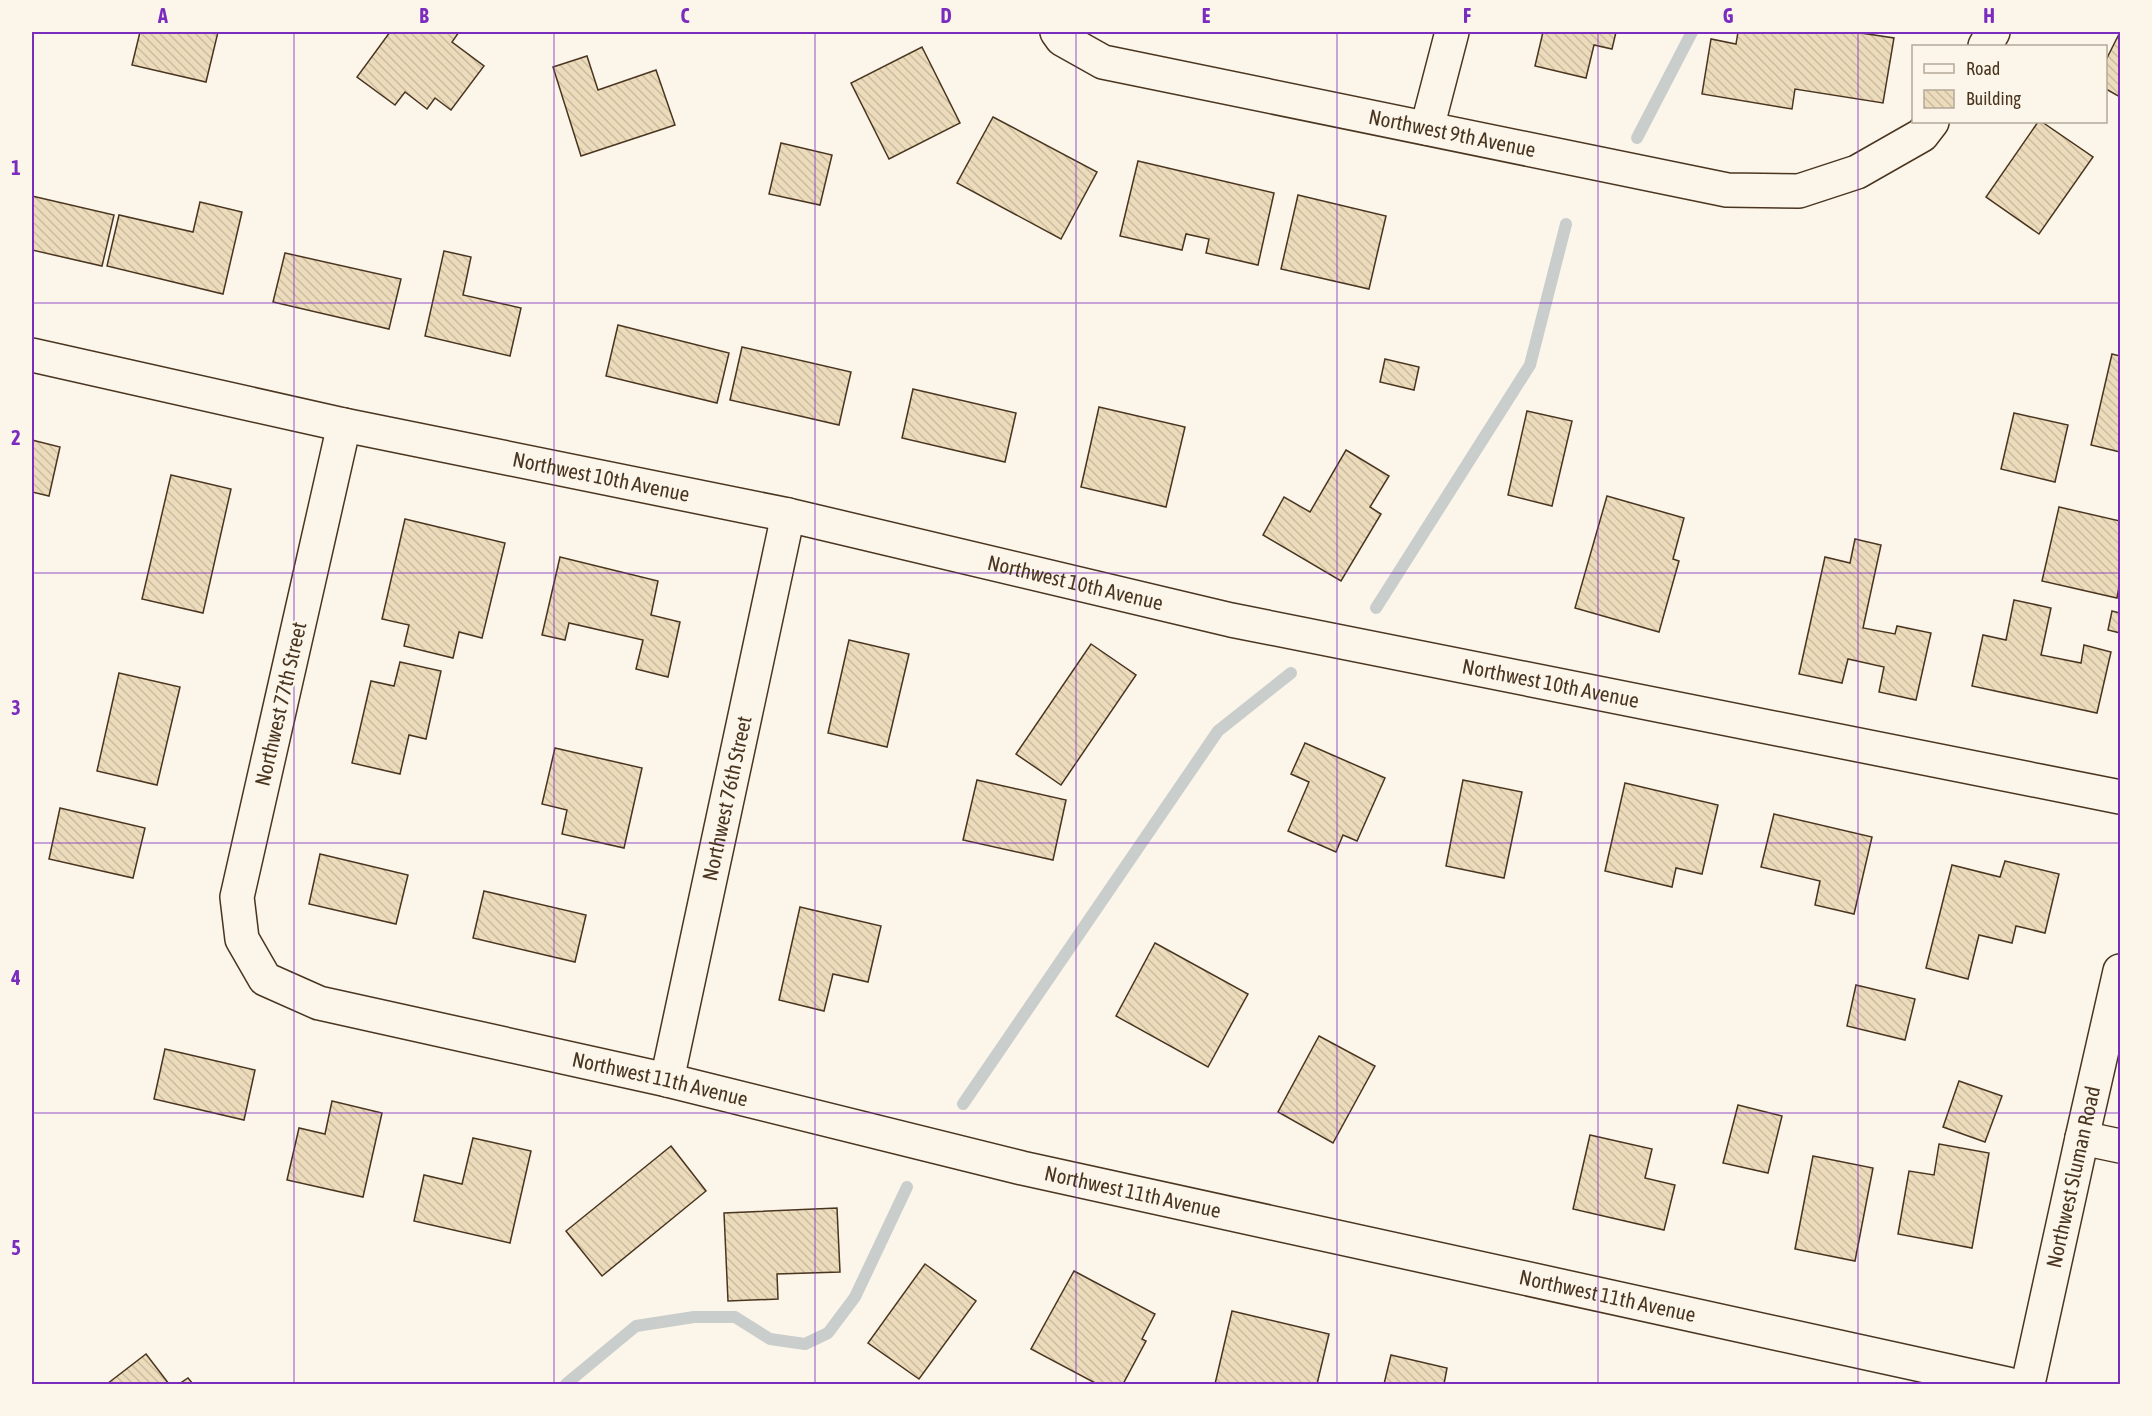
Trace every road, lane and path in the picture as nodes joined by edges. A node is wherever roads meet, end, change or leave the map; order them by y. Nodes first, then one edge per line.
1 (1057, 32) edge
2 (1452, 32) edge
3 (1931, 123) edge
4 (1427, 128) junction
5 (32, 356) edge
6 (344, 424) junction
7 (788, 515) junction
8 (2121, 797) edge
9 (2121, 970) edge
10 (265, 979) joint
11 (667, 1080) junction
12 (2082, 1138) junction
13 (2121, 1146) edge
14 (2008, 1384) edge
15 (2028, 1384) edge

1 - 4 street, Northwest 9th Avenue
2 - 4 street
3 - 4 street, Northwest 9th Avenue
5 - 6 street, Northwest 10th Avenue
6 - 7 street, Northwest 10th Avenue
6 - 10 street, Northwest 77th Street
7 - 8 street, Northwest 10th Avenue
7 - 11 street, Northwest 76th Street
9 - 12 street, Northwest Sluman Road
10 - 11 street, Northwest 11th Avenue
11 - 14 street, Northwest 11th Avenue
12 - 13 street
12 - 15 street, Northwest Sluman Road

